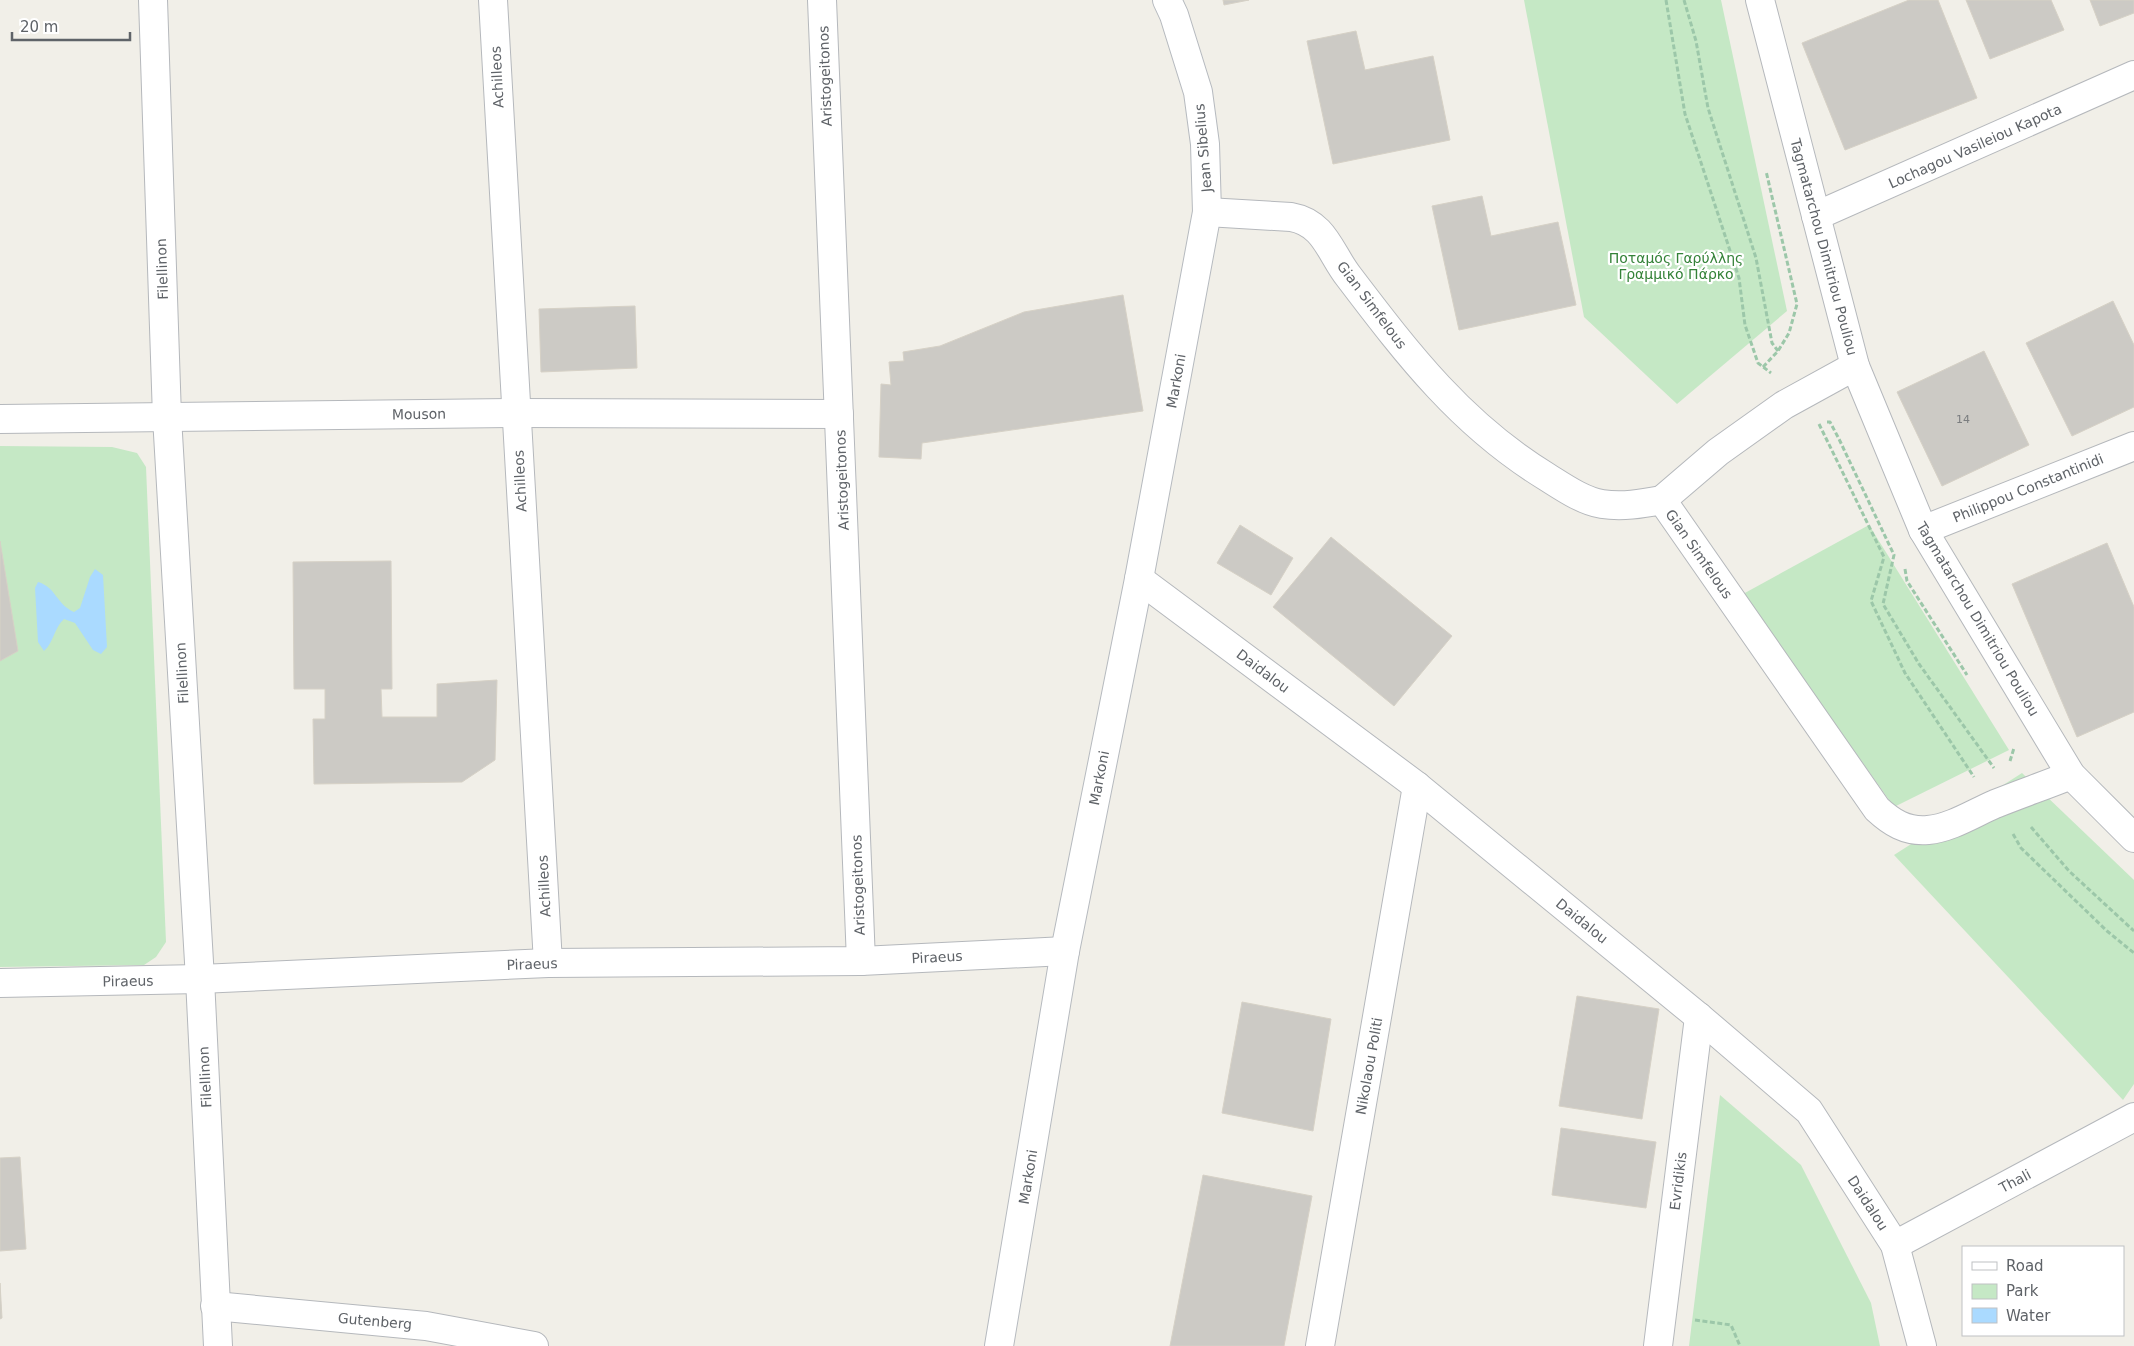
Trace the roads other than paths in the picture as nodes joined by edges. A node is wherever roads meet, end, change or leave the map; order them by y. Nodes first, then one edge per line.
1 (153, 0) edge
2 (493, 0) edge
3 (822, 0) edge
4 (1167, 0) edge
5 (1760, 0) edge
6 (2134, 75) edge
7 (1207, 212) junction
8 (1816, 216) junction
9 (1855, 366) junction
10 (516, 413) junction
11 (839, 414) junction
12 (167, 417) junction
13 (0, 419) edge
14 (2134, 446) edge
15 (1662, 500) junction
16 (1922, 530) junction
17 (1139, 579) junction
18 (2070, 775) junction
19 (1417, 786) junction
20 (2133, 835) edge
21 (1065, 950) junction
22 (861, 961) junction
23 (548, 963) junction
24 (200, 979) junction
25 (0, 983) edge
26 (1699, 1017) junction
27 (2134, 1117) edge
28 (1895, 1245) junction
29 (215, 1306) junction
30 (218, 1346) edge
31 (534, 1346) edge
32 (1000, 1346) edge
33 (1320, 1346) edge
34 (1658, 1346) edge
35 (1922, 1346) edge

1 - 12 street, Filellinon
2 - 10 street, Achilleos
3 - 11 street, Aristogeitonos
4 - 7 street, Jean Sibelius
5 - 8 street, Tagmatarchou Dimitriou Pouliou
6 - 8 street, Lochagou Vasileiou Kapota
7 - 15 street, Gian Simfelous
7 - 17 street, Markoni
8 - 9 street, Tagmatarchou Dimitriou Pouliou
9 - 15 street
9 - 16 street, Tagmatarchou Dimitriou Pouliou
10 - 11 street, Mouson
10 - 12 street, Mouson
10 - 23 street, Achilleos
11 - 22 street, Aristogeitonos
12 - 13 street, Mouson
12 - 24 street, Filellinon
14 - 16 street, Philippou Constantinidi
15 - 18 street, Gian Simfelous
16 - 18 street, Tagmatarchou Dimitriou Pouliou
17 - 19 street, Daidalou
17 - 21 street, Markoni
18 - 20 street, Tagmatarchou Dimitriou Pouliou
19 - 26 street, Daidalou
19 - 33 street, Nikolaou Politi
21 - 22 street, Piraeus
21 - 32 street, Markoni
22 - 23 street, Piraeus
23 - 24 street, Piraeus
24 - 25 street, Piraeus
24 - 29 street, Filellinon
26 - 28 street, Daidalou
26 - 34 street, Evridikis
27 - 28 street, Thali
28 - 35 street, Daidalou
29 - 30 street, Filellinon
29 - 31 street, Gutenberg

